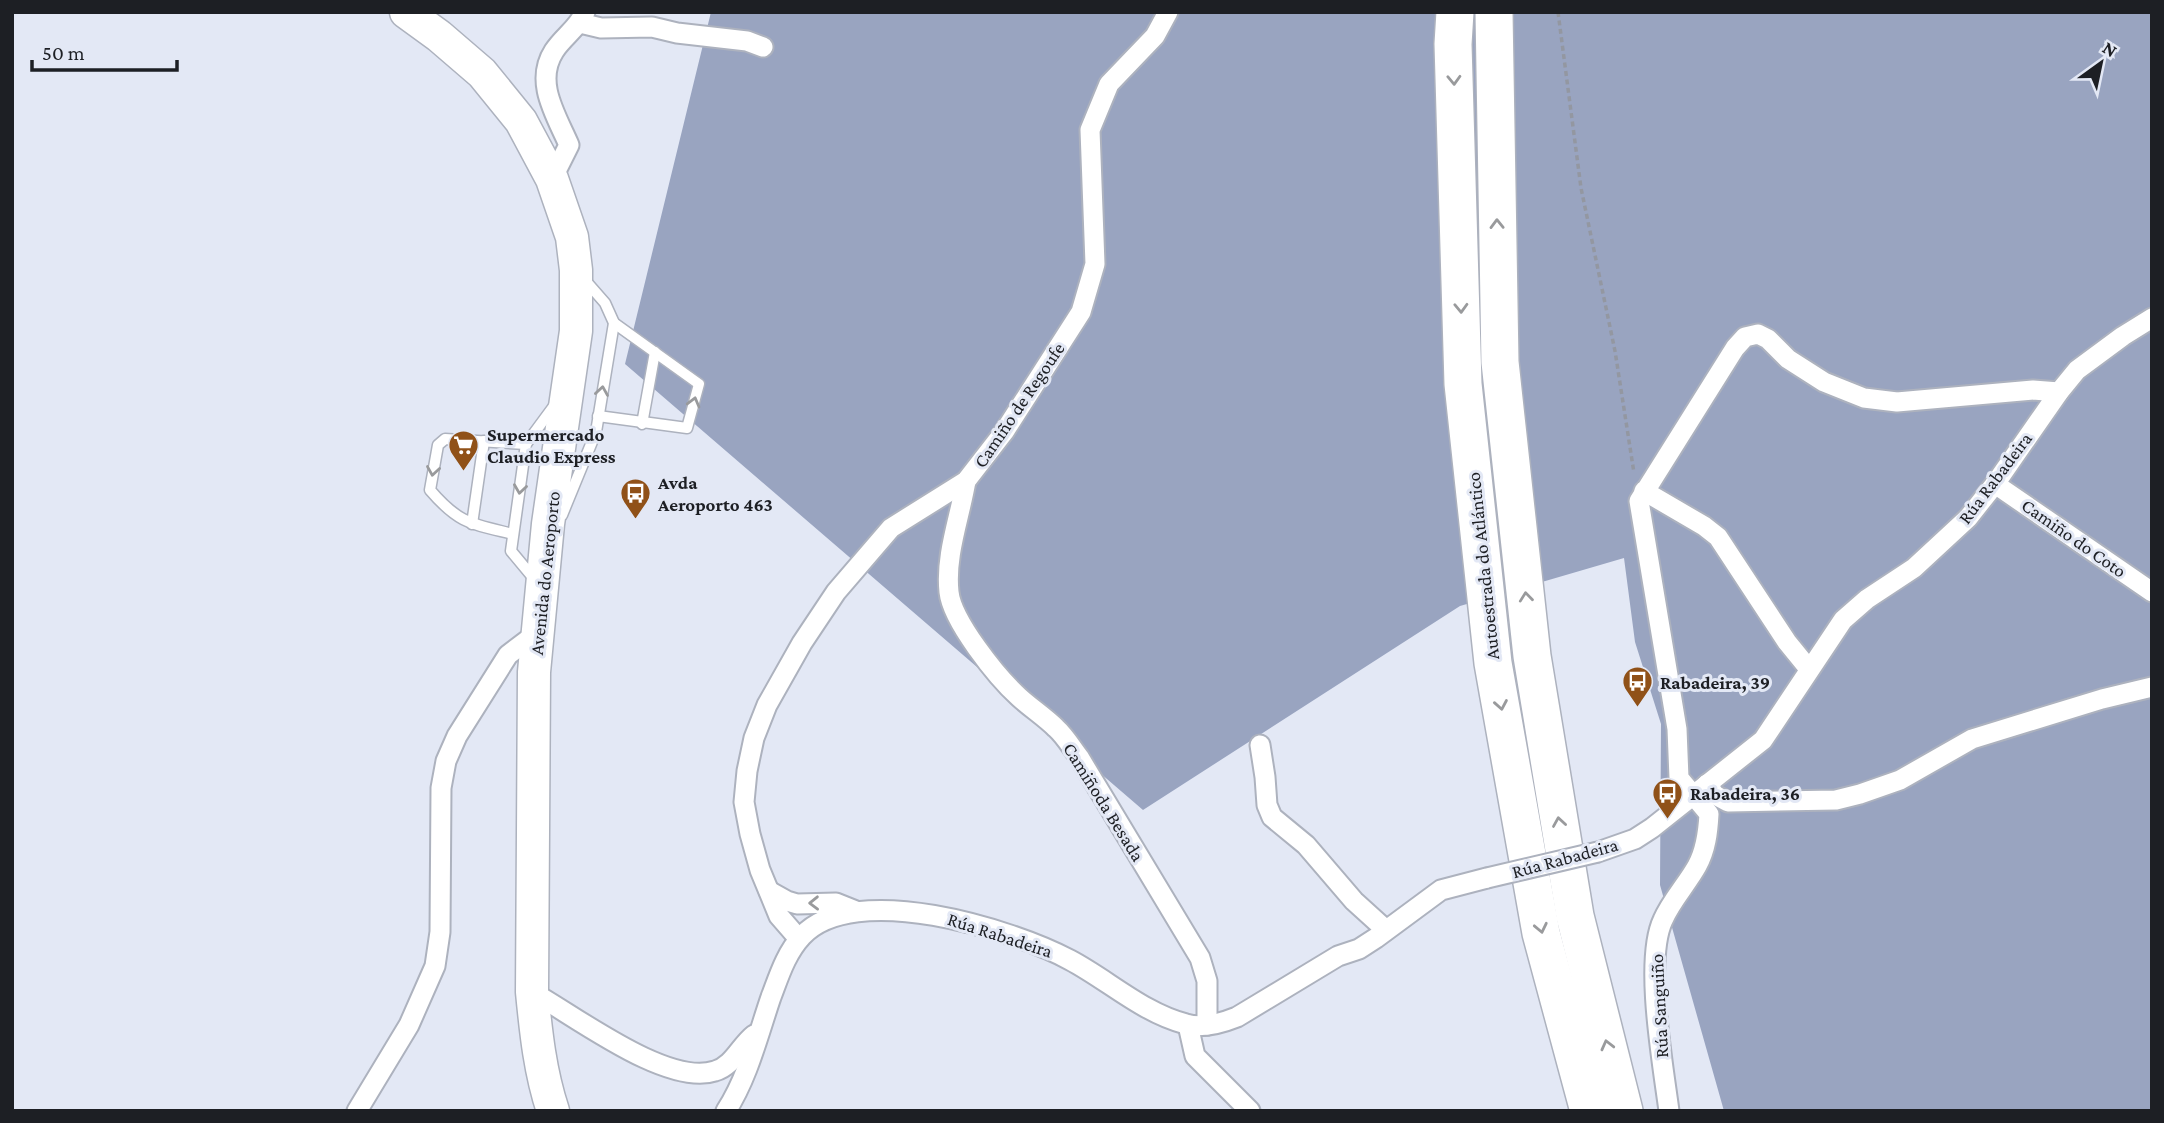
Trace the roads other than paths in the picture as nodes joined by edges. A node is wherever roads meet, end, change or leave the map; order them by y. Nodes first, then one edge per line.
1 (406, 12) edge
2 (1168, 12) edge
3 (1455, 12) edge
4 (1494, 12) edge
5 (582, 18) edge
6 (763, 47) dead end
7 (552, 179) junction
8 (576, 270) junction
9 (2152, 318) edge
10 (614, 323) junction
11 (655, 352) junction
12 (569, 386) junction
13 (2059, 391) junction
14 (598, 416) junction
15 (642, 424) junction
16 (484, 441) junction
17 (526, 444) junction
18 (966, 481) junction
19 (1995, 484) junction
20 (1642, 496) junction
21 (472, 524) junction
22 (513, 534) junction
23 (546, 546) junction
24 (541, 588) junction
25 (2152, 593) edge
26 (537, 633) junction
27 (1809, 669) junction
28 (2152, 687) edge
29 (1260, 745) dead end
30 (1699, 790) junction
31 (769, 891) junction
32 (860, 912) junction
33 (1386, 930) junction
34 (799, 939) junction
35 (532, 992) junction
36 (1197, 1025) junction
37 (760, 1030) junction
38 (357, 1111) edge
39 (553, 1111) edge
40 (726, 1111) edge
41 (1250, 1111) edge
42 (1589, 1111) edge
43 (1624, 1111) edge
44 (1669, 1111) edge

1 - 7 main road, Avenida do Aeroporto
2 - 18 street, Camiño de Regoufe
3 -> 42 highway, Autoestrada do Atlántico
43 -> 4 highway, Autoestrada do Atlántico
5 - 6 street
5 - 7 street
7 - 8 main road, Avenida do Aeroporto
8 - 10 lane
8 - 12 main road, Avenida do Aeroporto
9 - 13 street, Rúa Rabadeira
10 - 11 lane
14 -> 10 lane
11 - 15 lane
15 -> 11 lane
12 - 17 lane
12 - 23 main road, Avenida do Aeroporto
13 - 19 street, Rúa Rabadeira
13 - 20 street
14 - 15 lane
14 - 23 lane
16 - 17 lane
16 - 21 lane
16 -> 21 lane
17 -> 22 lane
18 - 31 street, Camiño de Regoufe
18 - 36 street, Camiñoda Besada
19 - 25 street, Camiño do Coto
19 - 27 street, Rúa Rabadeira
20 - 27 street
20 - 30 street, Rúa Sanguiño
21 - 22 lane
22 - 24 lane
23 - 24 main road, Avenida do Aeroporto
24 - 26 main road, Avenida do Aeroporto
26 - 35 main road, Avenida do Aeroporto
26 - 38 street
27 - 30 street, Rúa Rabadeira
28 - 30 street
29 - 33 street
30 - 33 street, Rúa Rabadeira, bridge
30 - 44 street, Rúa Sanguiño
32 -> 31 street, Rúa Rabadeira
31 - 34 street, Camiño de Regoufe
32 - 34 street, Rúa Rabadeira
32 - 36 street, Rúa Rabadeira
33 - 36 street, Rúa Rabadeira
34 - 37 street, Rúa Rabadeira
35 - 37 street, Rúa Rabadeira
35 - 39 main road, Avenida do Aeroporto
36 - 41 street, Camiñoda Besada
37 - 40 street, Rúa Rabadeira

